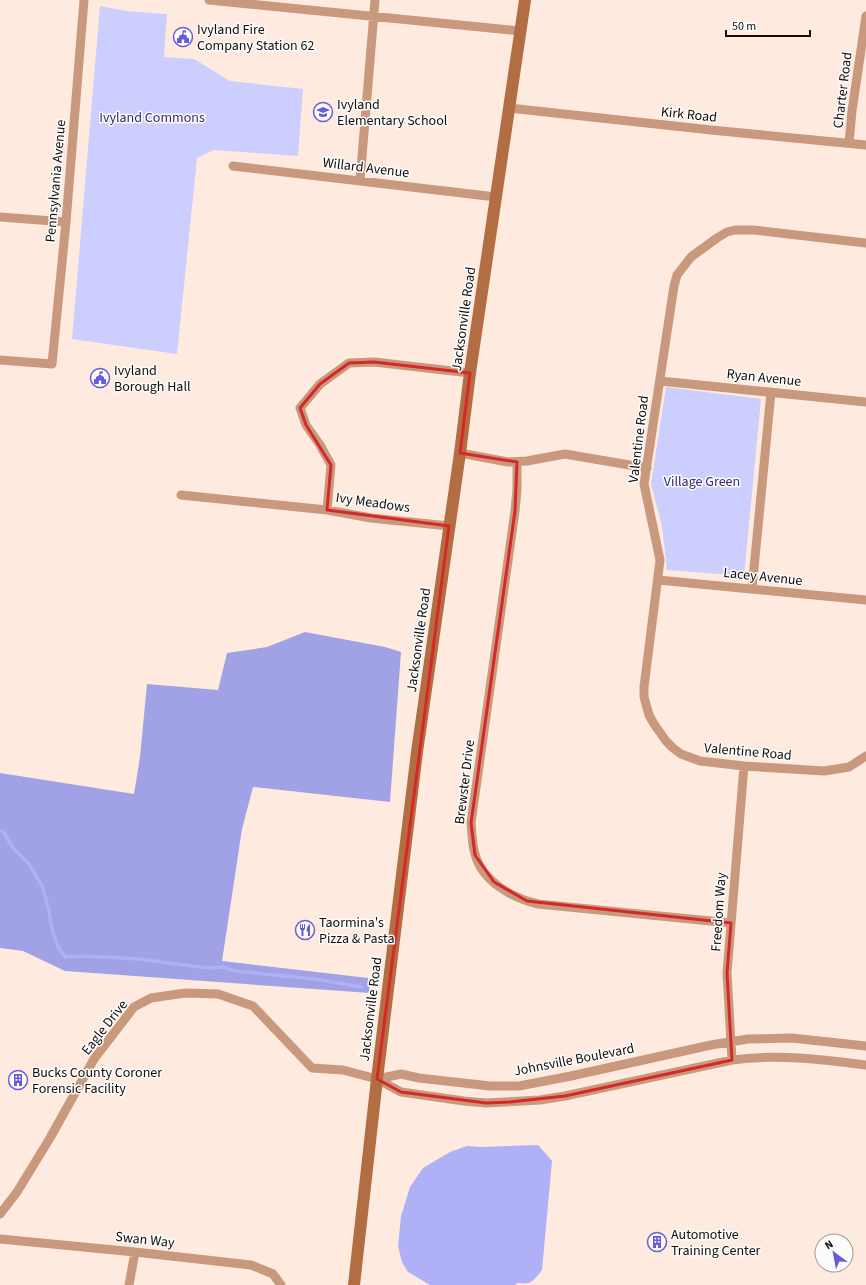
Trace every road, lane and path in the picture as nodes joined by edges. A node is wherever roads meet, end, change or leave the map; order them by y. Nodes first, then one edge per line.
1 (84, 0) edge
2 (209, 0) edge
3 (375, 0) edge
4 (525, 0) edge
5 (228, 1) edge
6 (374, 16) junction
7 (866, 16) edge
8 (520, 31) junction
9 (509, 108) junction
10 (849, 143) junction
11 (866, 145) edge
12 (233, 166) dead end
13 (360, 181) junction
14 (496, 197) junction
15 (0, 217) edge
16 (66, 222) junction
17 (866, 243) edge
18 (0, 360) edge
19 (470, 373) junction
20 (660, 381) junction
21 (771, 392) junction
22 (866, 402) edge
23 (460, 453) junction
24 (518, 462) junction
25 (647, 468) junction
26 (181, 495) dead end
27 (327, 510) junction
28 (449, 526) junction
29 (658, 580) junction
30 (752, 588) junction
31 (866, 600) edge
32 (866, 756) edge
33 (744, 766) junction
34 (731, 923) junction
35 (731, 1041) junction
36 (866, 1046) edge
37 (732, 1060) junction
38 (866, 1064) edge
39 (377, 1079) junction
40 (0, 1214) edge
41 (0, 1239) edge
42 (135, 1252) junction
43 (129, 1285) edge
44 (281, 1285) edge
45 (354, 1285) edge

1 - 16 street, Pennsylvania Avenue
2 - 5 street
3 - 6 street
4 - 8 main road, Jacksonville Road
5 - 6 street
6 - 8 street
6 - 13 street
7 - 10 street, Charter Road
8 - 9 main road, Jacksonville Road
9 - 10 street, Kirk Road
9 - 14 main road, Jacksonville Road
10 - 11 street, Kirk Road
12 - 13 street, Willard Avenue
13 - 14 street, Willard Avenue
14 - 19 main road, Jacksonville Road
15 - 16 street
16 - 18 street, Pennsylvania Avenue
17 - 20 street, Valentine Road
19 - 23 main road, Jacksonville Road
19 - 27 street, Ivy Meadows
20 - 21 street, Ryan Avenue
20 - 25 street, Valentine Road
21 - 22 street, Ryan Avenue
21 - 30 street
23 - 24 street
23 - 28 main road, Jacksonville Road
24 - 25 street
24 - 34 street, Brewster Drive
25 - 29 street, Valentine Road
26 - 27 street
27 - 28 street, Ivy Meadows
28 - 39 main road, Jacksonville Road
29 - 30 street, Lacey Avenue
29 - 33 street, Valentine Road
30 - 31 street, Lacey Avenue
32 - 33 street, Valentine Road
33 - 34 street, Freedom Way
34 - 35 street, Freedom Way
35 - 36 street, Johnsville Boulevard
35 - 37 street, Freedom Way
35 - 39 street, Johnsville Boulevard
37 - 38 street
37 - 39 street
39 - 40 street, Eagle Drive
39 - 45 main road, Jacksonville Road
41 - 42 street, Swan Way
42 - 43 street
42 - 44 street, Swan Way

